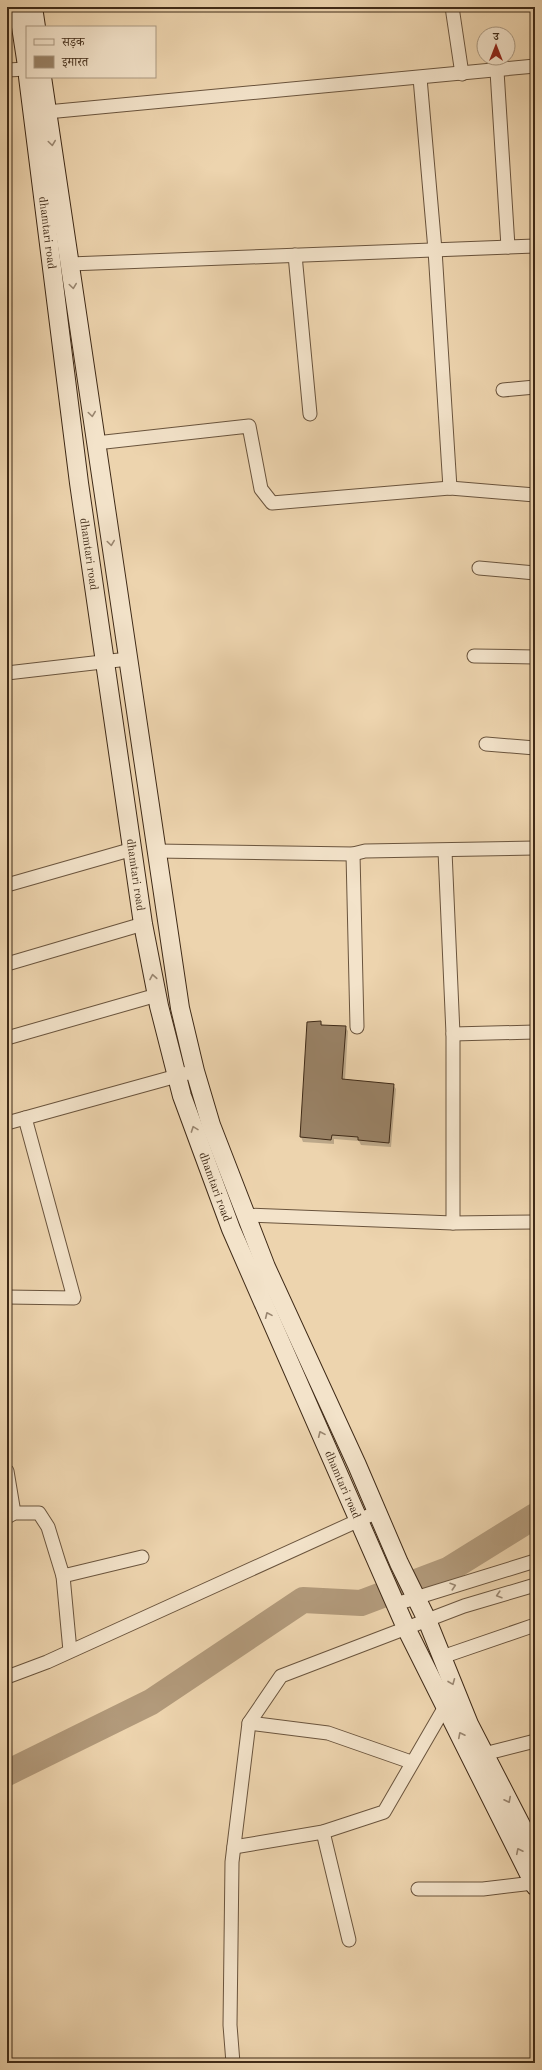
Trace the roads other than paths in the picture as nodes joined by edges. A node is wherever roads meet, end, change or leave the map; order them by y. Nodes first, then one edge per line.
1 (18, 7) edge
2 (33, 7) edge
3 (452, 7) edge
4 (36, 26) edge
5 (26, 61) edge
6 (535, 66) edge
7 (26, 68) edge
8 (7, 70) edge
9 (497, 71) junction
10 (462, 74) junction
11 (28, 78) edge
12 (42, 78) edge
13 (420, 78) junction
14 (47, 112) junction
15 (535, 246) edge
16 (508, 247) junction
17 (435, 250) junction
18 (295, 255) junction
19 (70, 264) junction
20 (535, 387) edge
21 (503, 390) dead end
22 (310, 414) dead end
23 (96, 443) junction
24 (450, 488) junction
25 (535, 495) edge
26 (479, 568) dead end
27 (535, 573) edge
28 (474, 656) dead end
29 (535, 657) edge
30 (128, 659) junction
31 (106, 661) junction
32 (7, 673) edge
33 (486, 744) dead end
34 (535, 748) edge
35 (535, 848) edge
36 (133, 851) junction
37 (156, 851) junction
38 (445, 851) junction
39 (352, 854) junction
40 (7, 885) edge
41 (144, 924) junction
42 (7, 964) edge
43 (157, 995) junction
44 (357, 1027) dead end
45 (535, 1032) edge
46 (453, 1034) junction
47 (7, 1038) edge
48 (195, 1071) junction
49 (177, 1076) junction
50 (25, 1118) junction
51 (7, 1124) edge
52 (245, 1215) junction
53 (535, 1222) edge
54 (453, 1223) junction
55 (7, 1297) edge
56 (7, 1471) edge
57 (378, 1512) junction
58 (11, 1515) edge
59 (358, 1520) junction
60 (142, 1557) dead end
61 (535, 1561) edge
62 (63, 1576) junction
63 (535, 1584) edge
64 (416, 1598) junction
65 (396, 1603) junction
66 (427, 1620) junction
67 (535, 1625) edge
68 (406, 1628) junction
69 (70, 1651) junction
70 (442, 1657) junction
71 (7, 1677) edge
72 (446, 1705) junction
73 (249, 1723) junction
74 (535, 1741) edge
75 (479, 1757) junction
76 (411, 1762) junction
77 (323, 1832) junction
78 (234, 1847) junction
79 (535, 1852) edge
80 (534, 1885) edge
81 (418, 1889) dead end
82 (349, 1940) dead end
83 (233, 2063) edge

1 - 5 main road
2 - 4 main road
3 - 10 street
6 - 9 street
7 - 8 street
9 - 10 street
9 - 16 street
10 - 13 street
11 - 31 main road, dhamtari road
12 - 14 main road
13 - 14 street
13 - 17 street
14 -> 19 main road
15 - 16 street
16 - 17 street
17 - 18 street
17 - 24 street
18 - 19 street
18 - 22 street
19 -> 23 main road
20 - 21 street
23 - 24 street
23 -> 30 main road
24 - 25 street
26 - 27 street
28 - 29 street
30 - 31 street
30 - 37 main road
31 - 32 street
31 - 36 main road, dhamtari road
33 - 34 street
35 - 38 street
36 - 40 street
36 - 41 main road, dhamtari road
37 - 39 street
37 - 48 main road
38 - 39 street
38 - 46 street
39 - 44 street
41 - 42 street
43 -> 41 main road, dhamtari road
43 - 47 street
43 - 49 main road, dhamtari road
45 - 46 street
46 - 54 street
48 - 49 street
48 - 52 main road
49 - 50 street
59 -> 49 main road, dhamtari road
50 - 51 street
50 - 55 street
52 - 54 street
52 - 57 main road
53 - 54 street
56 - 58 street
57 - 59 street
57 - 64 main road
58 - 62 street
59 - 65 main road, dhamtari road
59 - 69 street
60 - 62 street
64 -> 61 street
62 - 69 street
63 -> 66 street
64 - 65 street
64 - 66 main road
65 - 68 main road, dhamtari road
66 - 68 street
66 - 70 main road
67 - 70 street
68 - 72 main road, dhamtari road
68 - 73 street
69 - 71 street
70 -> 75 main road
75 -> 72 main road, dhamtari road
72 - 76 street
73 - 76 street
73 - 78 street
74 - 75 street
75 -> 79 main road
80 -> 75 main road
76 - 77 street
77 - 78 street
77 - 82 street
78 - 83 street
80 - 81 street

